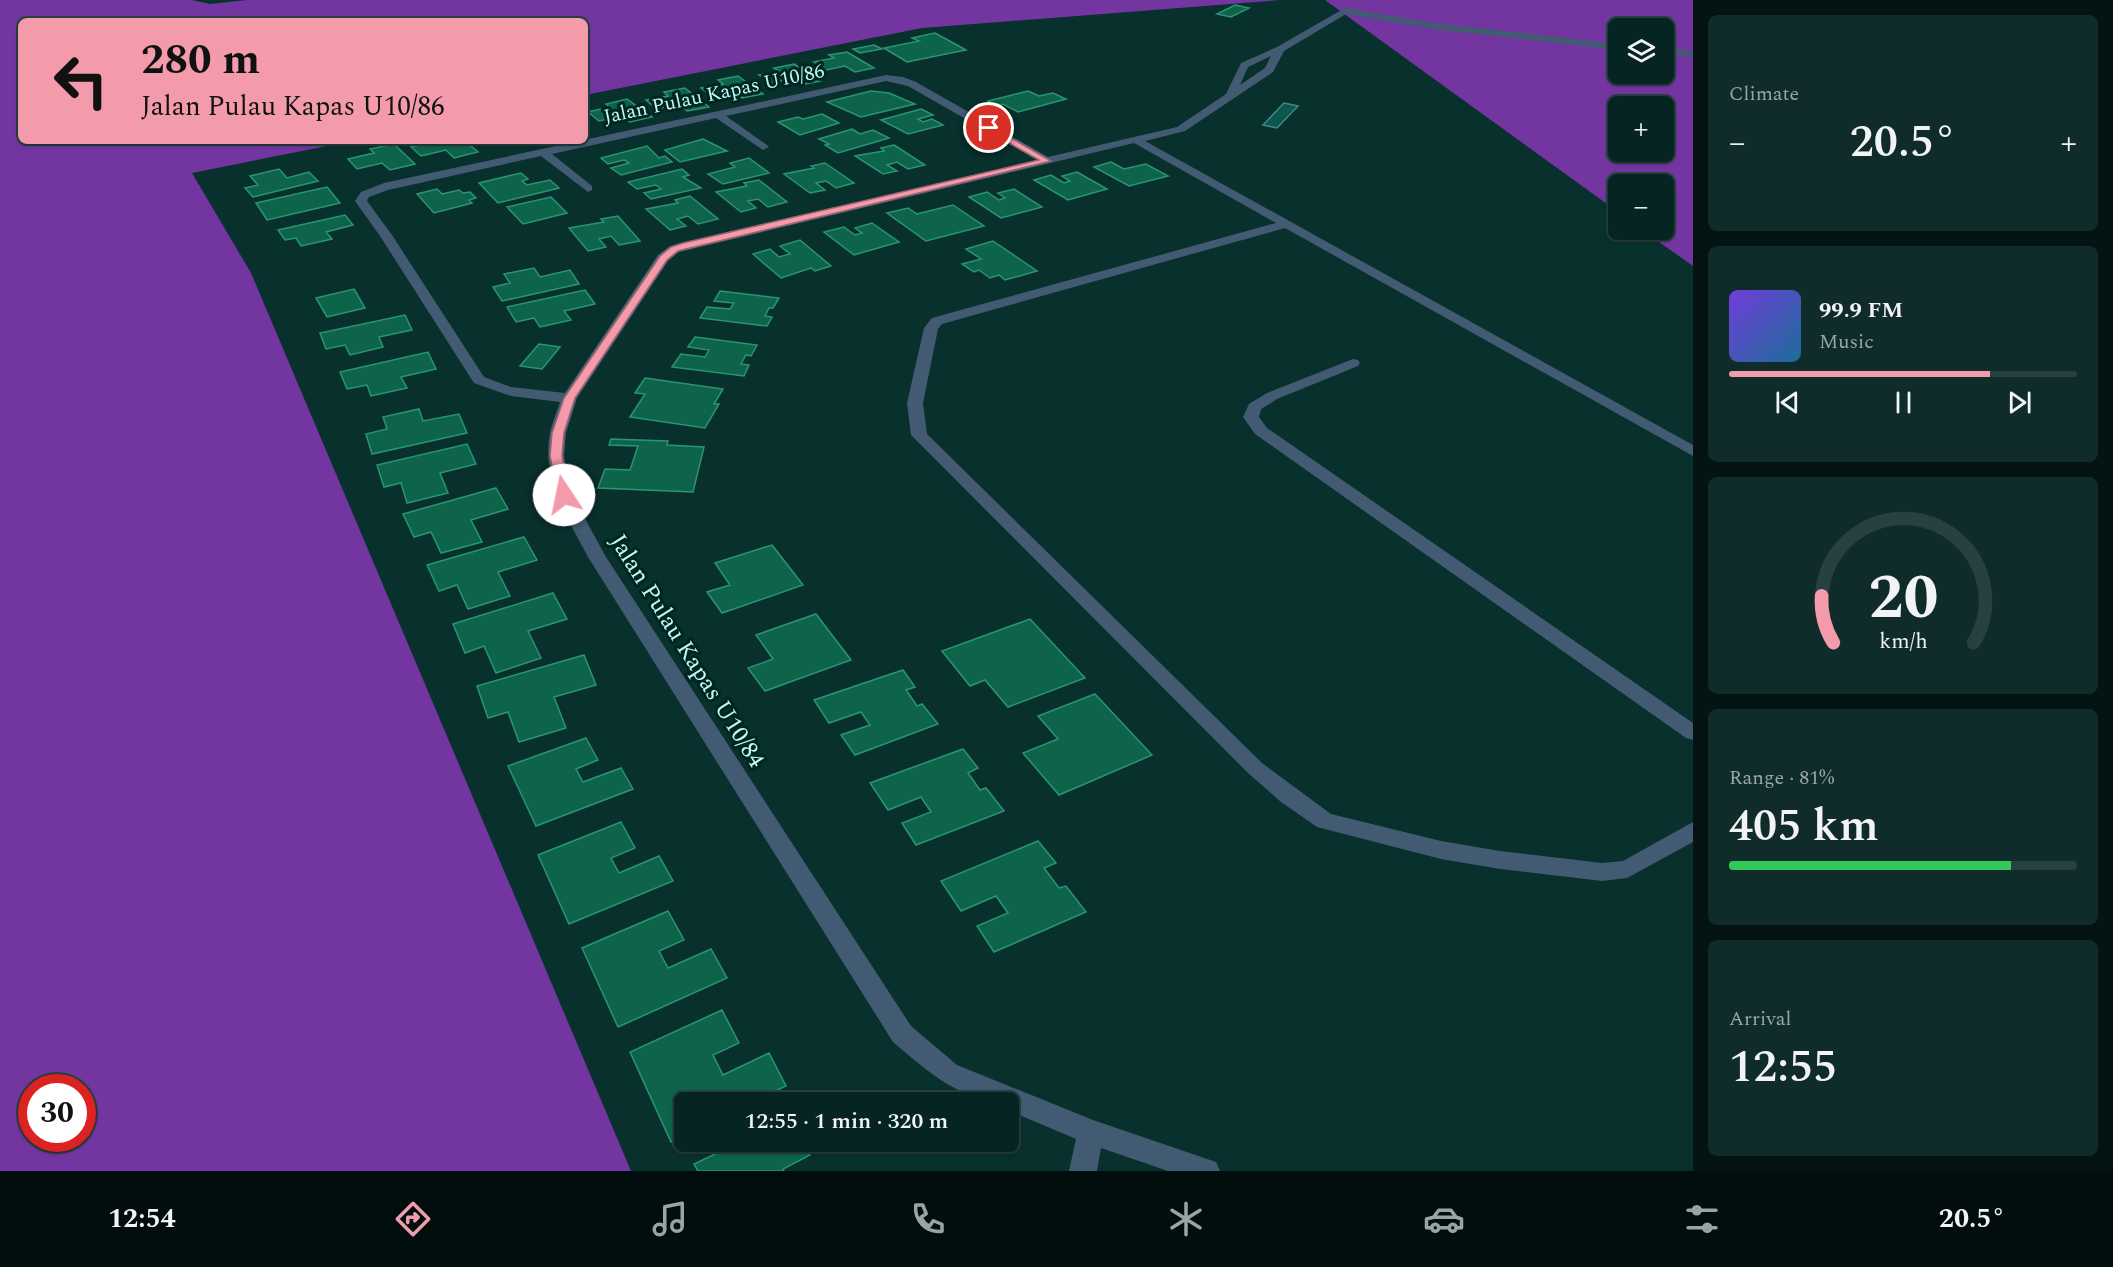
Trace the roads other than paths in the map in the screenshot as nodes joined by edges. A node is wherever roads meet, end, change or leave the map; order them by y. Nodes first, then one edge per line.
1 (1608, 46) edge
2 (1280, 49) junction
3 (1674, 52) edge
4 (1693, 54) edge
5 (1231, 93) junction
6 (717, 114) junction
7 (1136, 140) junction
8 (588, 142) edge
9 (580, 144) edge
10 (763, 147) dead end
11 (543, 152) junction
12 (1047, 161) junction
13 (588, 188) dead end
14 (1286, 224) junction
15 (1353, 363) dead end
16 (569, 398) junction
17 (1693, 451) edge
18 (1693, 733) edge
19 (1693, 831) edge
20 (1091, 1132) junction
21 (1083, 1171) edge
22 (1206, 1171) edge

1 - 2 street
2 - 5 street, Jalan Pulau Kapas U10/84
2 - 5 street
3 - 4 street
5 - 7 street, Jalan Pulau Kapas U10/84
6 - 8 street, Jalan Pulau Kapas U10/86
6 - 10 street
6 - 12 street, Jalan Pulau Kapas U10/86
7 - 12 street, Jalan Pulau Kapas U10/84
7 - 14 street
9 - 11 street, Jalan Pulau Kapas U10/86
11 - 13 street
11 - 16 street, Jalan Pulau Kapas U10/86
12 - 16 street, Jalan Pulau Kapas U10/84
14 - 17 street
14 - 19 street
15 - 18 street
16 - 20 street, Jalan Pulau Kapas U10/84
20 - 21 street
20 - 22 street, Jalan Pulau Kapas U10/84

